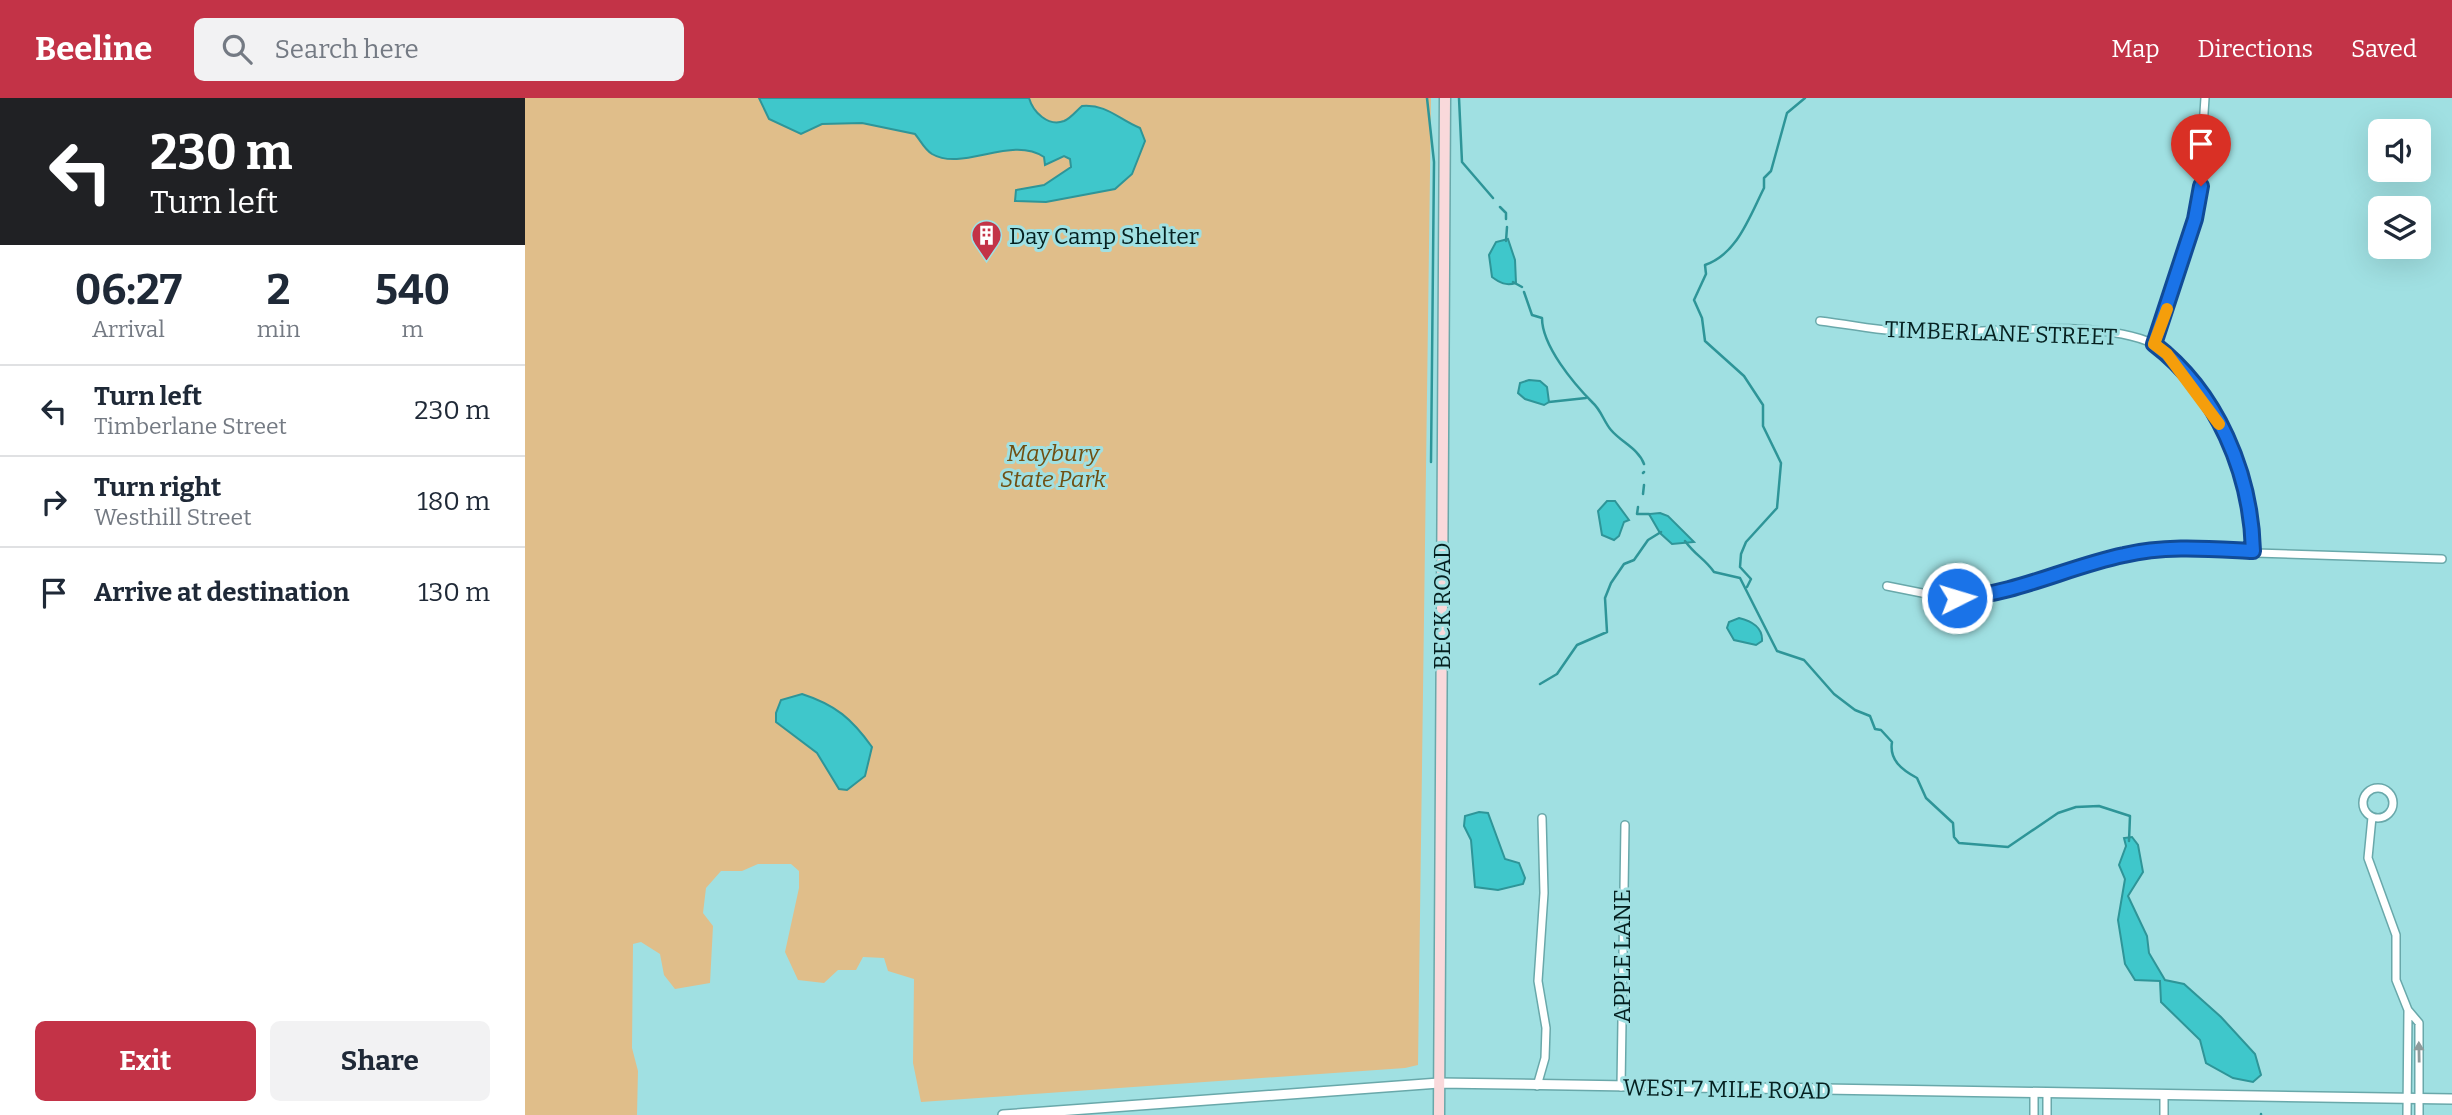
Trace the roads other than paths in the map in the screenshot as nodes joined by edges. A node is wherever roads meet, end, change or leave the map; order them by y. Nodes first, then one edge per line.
1 (1445, 98) edge
2 (2205, 98) edge
3 (1820, 321) dead end
4 (2154, 344) junction
5 (2253, 551) junction
6 (2442, 559) dead end
7 (1887, 586) dead end
8 (2372, 817) junction
9 (1542, 818) dead end
10 (1625, 825) dead end
11 (2408, 1010) junction
12 (1439, 1083) junction
13 (1537, 1086) junction
14 (1621, 1087) junction
15 (2034, 1094) junction
16 (2047, 1095) junction
17 (2164, 1096) junction
18 (2407, 1098) junction
19 (2420, 1098) junction
20 (2452, 1099) edge
21 (1003, 1115) edge
22 (1439, 1115) edge
23 (2034, 1115) edge
24 (2047, 1115) edge
25 (2164, 1115) edge
26 (2407, 1115) edge
27 (2419, 1115) edge

1 - 12 main road, BECK ROAD
2 - 4 street
3 - 4 street, TIMBERLANE STREET
4 - 5 street
5 - 6 street
5 - 7 street
8 - 8 street
8 - 11 street
9 - 13 street
10 - 14 street, APPLE LANE
11 - 18 street
19 -> 11 street
12 - 13 street, WEST 7 MILE ROAD
12 - 21 street, WEST 7 MILE ROAD
12 - 22 main road, BECK ROAD
13 - 14 street, WEST 7 MILE ROAD
14 - 15 street, WEST 7 MILE ROAD
15 - 16 street, WEST 7 MILE ROAD
15 - 23 street
16 - 17 street, WEST 7 MILE ROAD
16 - 24 street
17 - 18 street, WEST 7 MILE ROAD
17 - 25 street
18 - 19 street, WEST 7 MILE ROAD
18 - 26 street
19 - 20 street, WEST 7 MILE ROAD
19 - 27 street

